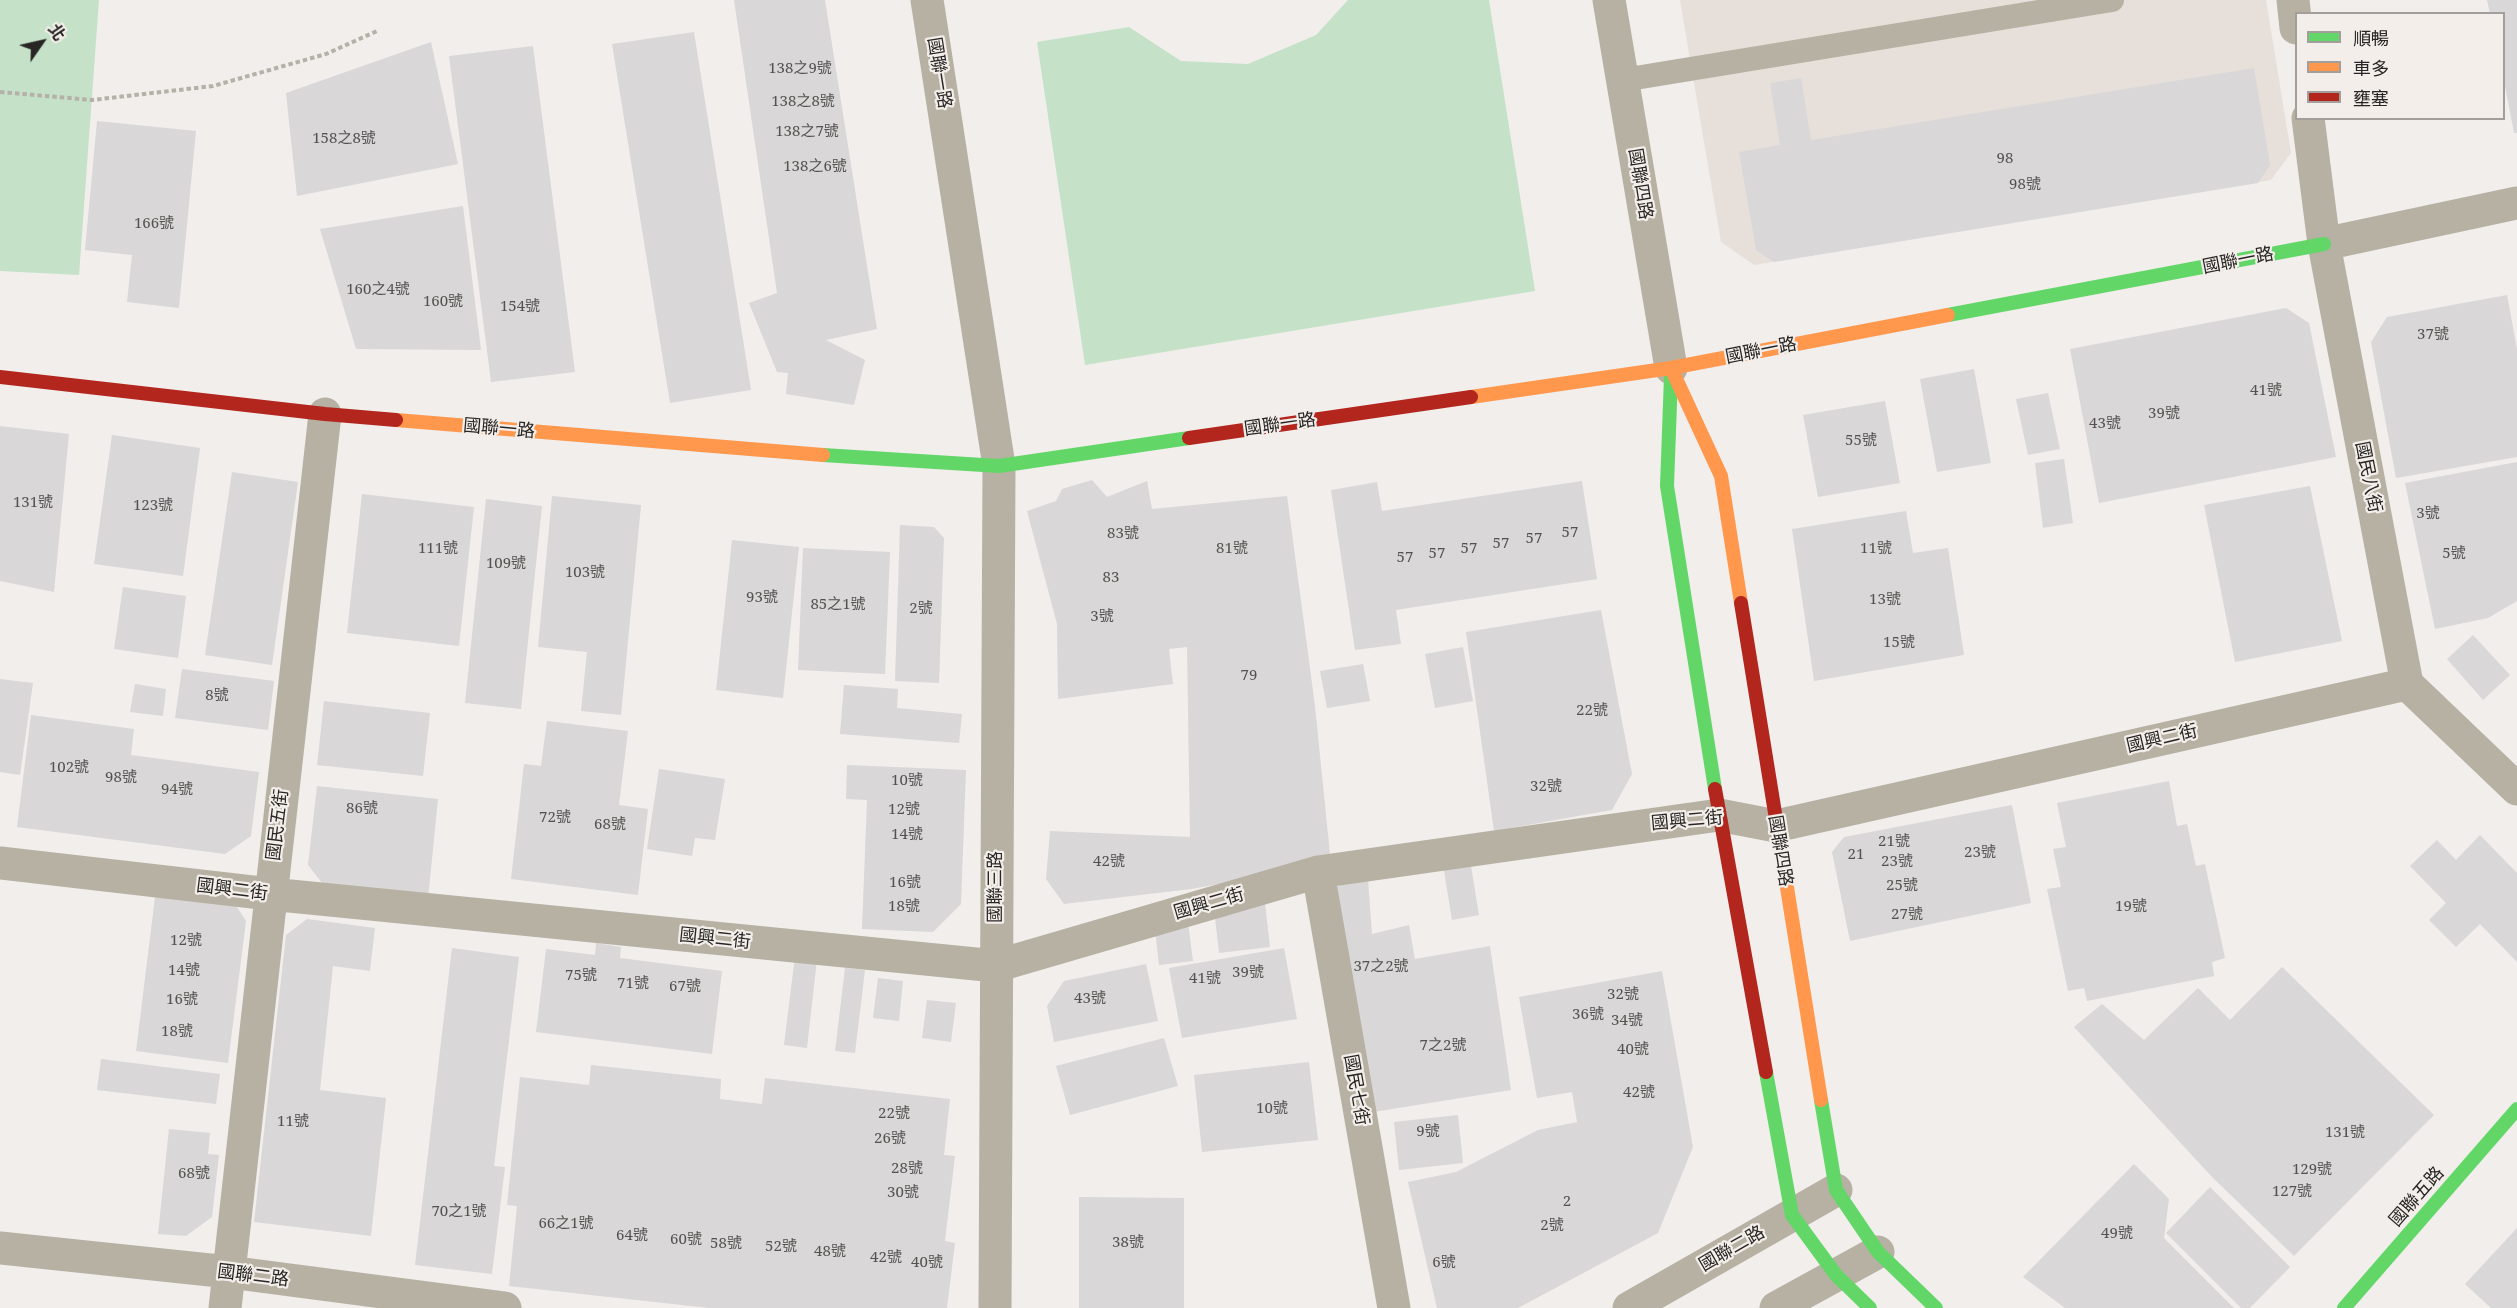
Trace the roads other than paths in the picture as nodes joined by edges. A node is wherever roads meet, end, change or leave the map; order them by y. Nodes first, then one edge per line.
1 (927, 0) edge
2 (1609, 0) edge
3 (2112, 0) edge
4 (2293, 0) edge
5 (2295, 19) edge
6 (1623, 80) junction
7 (2308, 120) edge
8 (2517, 203) edge
9 (2324, 244) junction
10 (1671, 368) junction
11 (0, 377) edge
12 (325, 414) junction
13 (999, 466) junction
14 (2407, 684) junction
15 (2517, 789) edge
16 (1719, 815) junction
17 (1776, 826) junction
18 (0, 863) edge
19 (1318, 872) junction
20 (270, 894) junction
21 (996, 966) junction
22 (2517, 1109) edge
23 (1836, 1190) junction
24 (1792, 1215) junction
25 (0, 1248) edge
26 (1878, 1252) junction
27 (229, 1272) junction
28 (1836, 1275) junction
29 (225, 1308) edge
30 (504, 1308) edge
31 (995, 1308) edge
32 (1394, 1308) edge
33 (1629, 1308) edge
34 (1776, 1308) edge
35 (1870, 1308) edge
36 (1936, 1308) edge
37 (2344, 1308) edge

1 - 13 street, 國聯一路
2 - 6 street, 國聯四路
3 - 6 lane
4 - 5 street
6 - 10 street, 國聯四路
7 - 9 street, 國民八街
8 - 9 street, 國聯一路
9 - 10 street, 國聯一路
9 - 14 street, 國民八街
10 - 13 street, 國聯一路
10 - 16 street, 國聯四路
10 - 17 street, 國聯四路
11 - 12 street, 國聯一路
12 - 13 street, 國聯一路
12 - 20 street, 國民五街
13 - 21 street, 國聯三路
14 - 15 street
14 - 17 street, 國興二街
16 - 17 street, 國興二街
16 - 19 street, 國興二街
16 - 24 street, 國聯四路
17 - 23 street, 國聯四路
18 - 20 street, 國興二街
19 - 21 street, 國興二街
19 - 32 street, 國民七街
20 - 21 street, 國興二街
20 - 27 street, 國民五街
21 - 31 street, 國聯三路
22 - 37 street, 國聯五路
23 - 24 street, 國聯二路
23 - 26 street, 國聯四路
24 - 28 street, 國聯四路
24 - 33 street, 國聯二路
25 - 27 street, 國聯二路
26 - 28 street
26 - 36 street, 國聯四路
27 - 29 street, 國民五街
27 - 30 street, 國聯二路
28 - 34 street
28 - 35 street, 國聯四路

